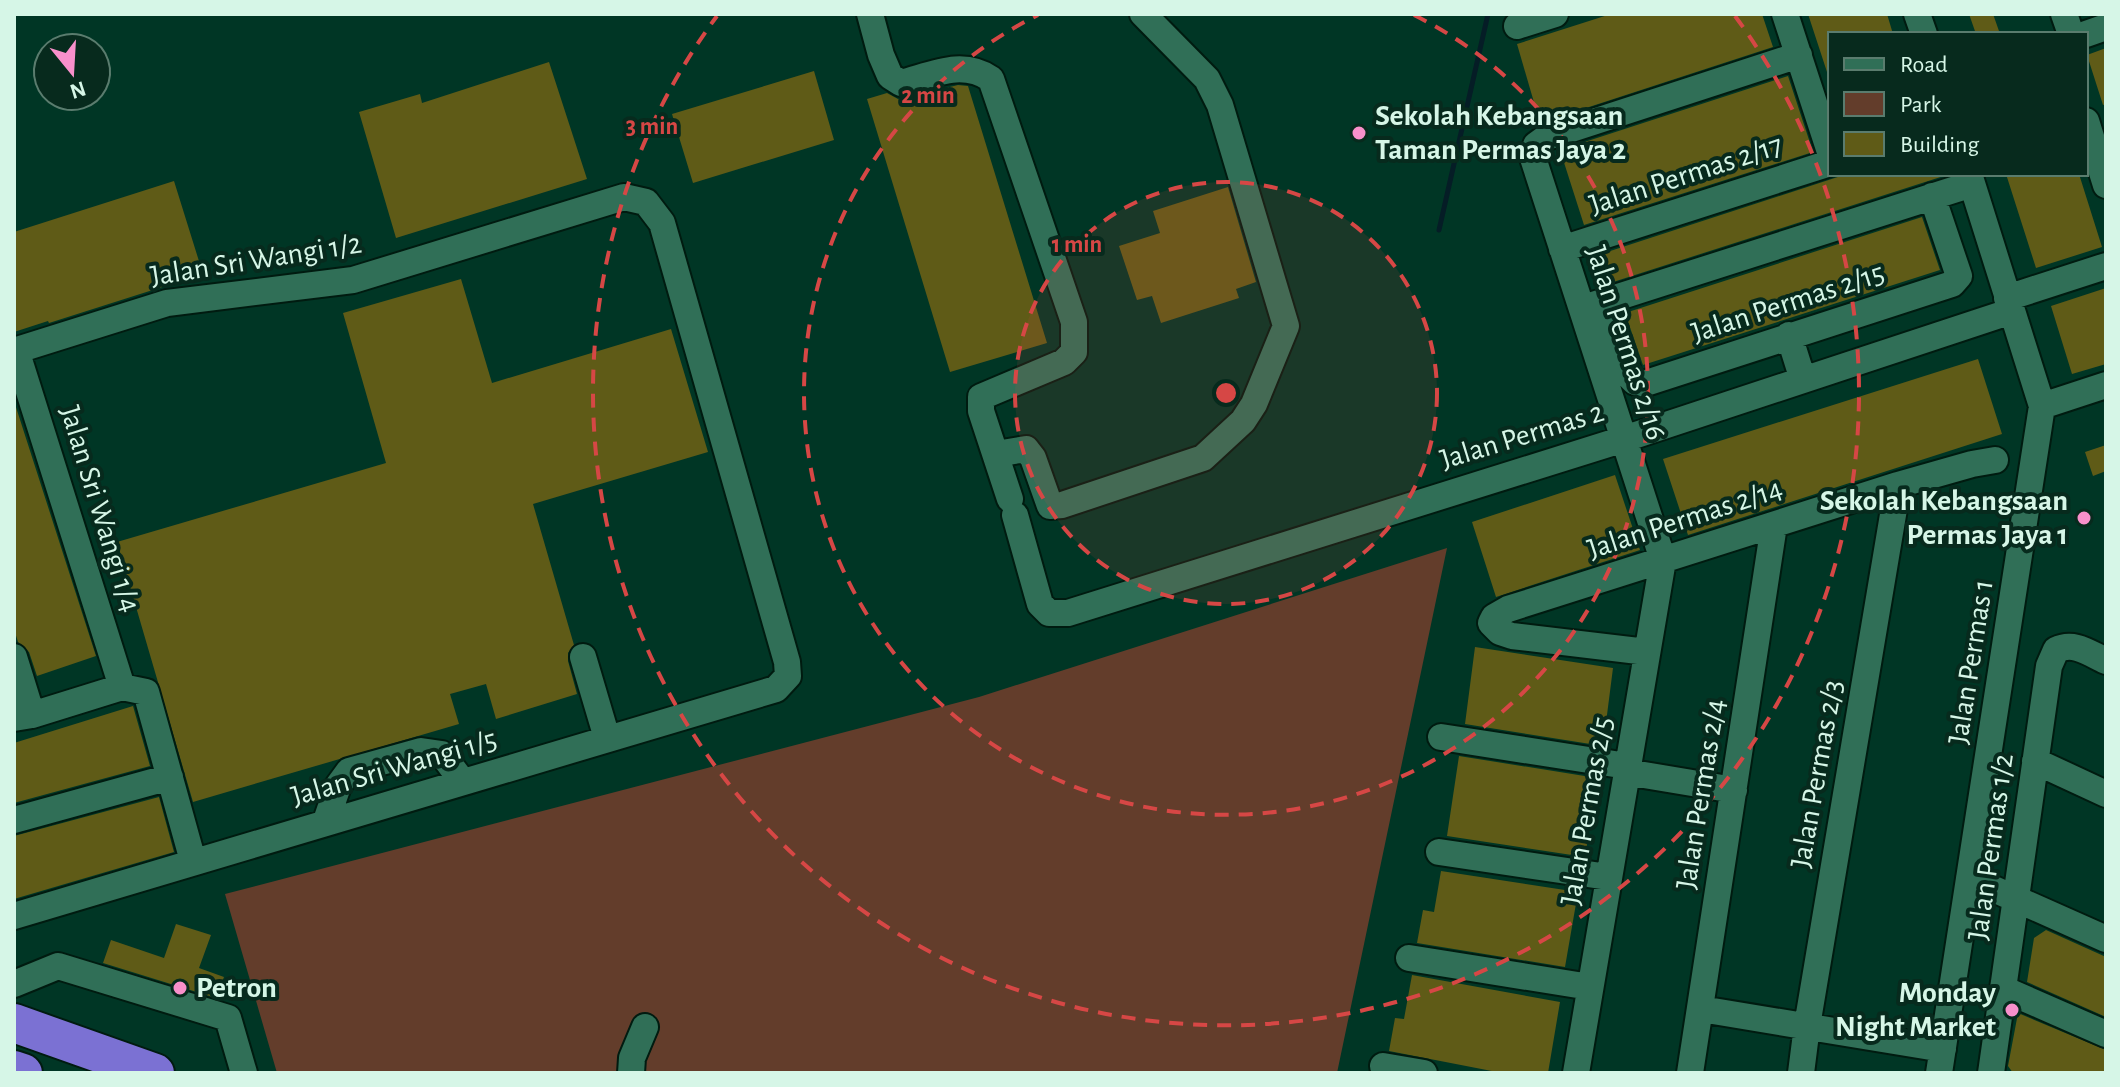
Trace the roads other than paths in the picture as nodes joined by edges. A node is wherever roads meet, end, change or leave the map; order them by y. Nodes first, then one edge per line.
1 (870, 14) edge
2 (1143, 14) edge
3 (1555, 14) edge
4 (1785, 14) edge
5 (1517, 26) dead end
6 (1799, 55) junction
7 (2088, 125) edge
8 (1828, 146) edge
9 (2101, 148) edge
10 (1828, 164) edge
11 (1970, 179) edge
12 (2106, 185) edge
13 (1932, 196) junction
14 (1562, 249) junction
15 (2106, 266) edge
16 (2010, 304) junction
17 (1593, 305) junction
18 (1789, 335) junction
19 (15, 351) edge
20 (1803, 380) junction
21 (2106, 385) edge
22 (2042, 406) junction
23 (1624, 439) junction
24 (996, 454) junction
25 (1995, 460) dead end
26 (1898, 485) junction
27 (1774, 525) junction
28 (1663, 560) junction
29 (1647, 652) junction
30 (14, 657) edge
31 (583, 657) dead end
32 (2106, 661) edge
33 (788, 676) joint
34 (122, 687) junction
35 (23, 716) edge
36 (1441, 737) dead end
37 (607, 738) junction
38 (2035, 761) junction
39 (1626, 769) junction
40 (170, 777) junction
41 (462, 781) junction
42 (1734, 790) junction
43 (2106, 794) edge
44 (14, 820) edge
45 (326, 821) junction
46 (1439, 852) dead end
47 (193, 861) junction
48 (1608, 877) junction
49 (1969, 878) junction
50 (2017, 898) junction
51 (14, 916) edge
52 (2106, 939) edge
53 (1409, 958) dead end
54 (14, 984) edge
55 (1590, 987) junction
56 (2003, 989) junction
57 (1701, 1009) junction
58 (14, 1023) edge
59 (1807, 1026) junction
60 (645, 1027) dead end
61 (2106, 1034) edge
62 (1941, 1061) edge
63 (1383, 1066) dead end
64 (14, 1070) edge
65 (23, 1073) edge
66 (155, 1073) edge
67 (244, 1073) edge
68 (631, 1073) edge
69 (1424, 1073) edge
70 (1576, 1073) edge
71 (1690, 1073) edge
72 (1801, 1073) edge
73 (1991, 1073) edge

1 - 24 street
2 - 24 street
3 - 5 street
4 - 6 street
6 - 8 street
6 - 14 street, Jalan Permas 2/16
7 - 9 street
9 - 12 street
10 - 14 street, Jalan Permas 2/17
11 - 13 street
11 - 16 street, Jalan Permas 1
13 - 17 street
13 - 18 street, Jalan Permas 2/15
14 - 17 street, Jalan Permas 2/16
15 - 16 street, Jalan Permas 2
16 - 20 street, Jalan Permas 2
16 - 22 street, Jalan Permas 1
17 - 18 street, Jalan Permas 2/15
17 - 23 street, Jalan Permas 2/16
18 - 20 street
19 - 33 street, Jalan Sri Wangi 1/2
19 - 34 street, Jalan Sri Wangi 1/4
20 - 23 street, Jalan Permas 2
21 - 22 street
22 - 49 street, Jalan Permas 1
23 - 24 street, Jalan Permas 2
23 - 28 street, Jalan Permas 2/16
25 - 26 street, Jalan Permas 2/14
26 - 27 street, Jalan Permas 2/14
26 - 59 street, Jalan Permas 2/3
27 - 28 street, Jalan Permas 2/14
27 - 42 street, Jalan Permas 2/4
28 - 29 street, Jalan Permas 2/5
28 - 29 street, Jalan Permas 2/14
29 - 39 street, Jalan Permas 2/5
30 - 35 street
31 - 37 street
32 - 38 street, Jalan Permas 1/2
33 - 37 street, Jalan Sri Wangi 1/5
34 - 35 street
34 - 40 street
36 - 39 street
37 - 41 street, Jalan Sri Wangi 1/5
38 - 43 street
38 - 50 street, Jalan Permas 1/2
39 - 42 street
39 - 48 street, Jalan Permas 2/5
40 - 44 street
40 - 47 street
41 - 45 street, Jalan Sri Wangi 1/5
41 - 45 street
42 - 57 street, Jalan Permas 2/4
45 - 47 street, Jalan Sri Wangi 1/5
46 - 48 street
47 - 51 street, Jalan Sri Wangi 1/5
48 - 55 street, Jalan Permas 2/5
49 - 50 street
49 - 62 street, Jalan Permas 1
50 - 52 street
50 - 56 street, Jalan Permas 1/2
53 - 55 street
54 - 67 street
55 - 70 street, Jalan Permas 2/5
56 - 61 street
56 - 73 street, Jalan Permas 1/2
57 - 59 street
57 - 71 street, Jalan Permas 2/4
58 - 66 highway
59 - 62 street
59 - 72 street, Jalan Permas 2/3
60 - 68 street
63 - 69 street
64 - 65 highway

